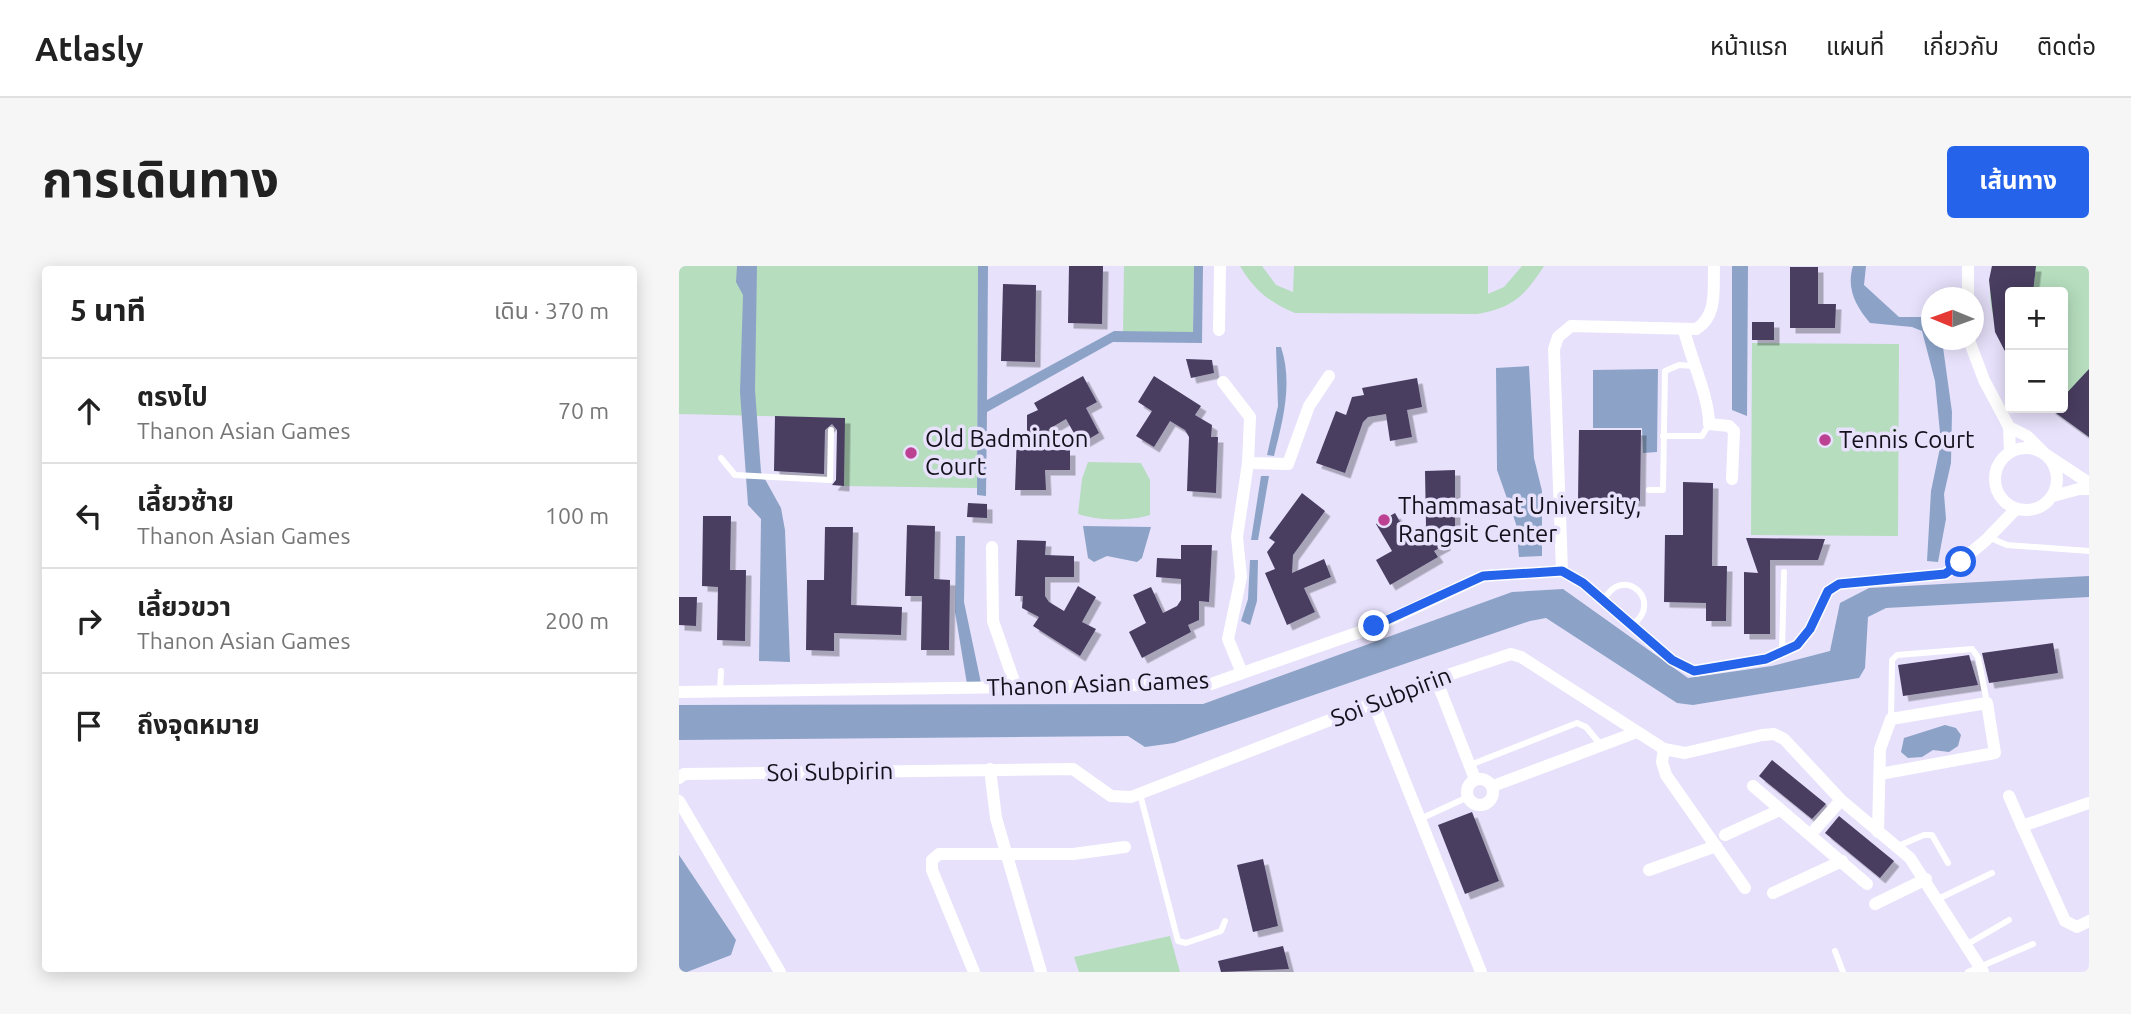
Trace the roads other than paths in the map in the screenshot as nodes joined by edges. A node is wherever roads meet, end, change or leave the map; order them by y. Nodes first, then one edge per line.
1 (1220, 266) edge
2 (1714, 266) edge
3 (1968, 266) edge
4 (1968, 287) edge
5 (1219, 330) dead end
6 (1684, 330) junction
7 (1973, 350) edge
8 (1693, 366) junction
9 (1329, 376) dead end
10 (1223, 382) dead end
11 (1709, 424) junction
12 (2009, 427) junction
13 (831, 430) dead end
14 (1663, 436) junction
15 (2010, 452) junction
16 (2045, 454) junction
17 (721, 458) dead end
18 (1248, 463) junction
19 (1732, 479) dead end
20 (2089, 483) edge
21 (2089, 489) edge
22 (1649, 490) dead end
23 (2000, 496) junction
24 (2053, 496) junction
25 (2016, 509) junction
26 (1991, 533) junction
27 (992, 547) dead end
28 (2089, 551) edge
29 (1562, 571) junction
30 (1784, 572) dead end
31 (1604, 600) junction
32 (1632, 625) junction
33 (1782, 653) junction
34 (721, 671) dead end
35 (1242, 673) junction
36 (1436, 679) junction
37 (1016, 687) junction
38 (720, 691) junction
39 (679, 692) edge
40 (1987, 703) junction
41 (1374, 704) junction
42 (1891, 719) junction
43 (1637, 733) junction
44 (1600, 744) junction
45 (1664, 749) junction
46 (1471, 765) junction
47 (990, 769) junction
48 (1880, 774) junction
49 (679, 778) edge
50 (1475, 779) junction
51 (1493, 786) junction
52 (1753, 786) dead end
53 (1140, 794) junction
54 (2009, 796) dead end
55 (1468, 797) junction
56 (1841, 800) junction
57 (679, 801) edge
58 (2088, 805) edge
59 (1780, 810) junction
60 (1420, 819) junction
61 (2022, 826) junction
62 (1878, 832) junction
63 (1811, 834) junction
64 (1725, 835) dead end
65 (1898, 845) junction
66 (1125, 846) dead end
67 (1716, 846) junction
68 (1008, 854) junction
69 (1842, 861) junction
70 (1948, 863) dead end
71 (1649, 870) dead end
72 (1992, 873) dead end
73 (1926, 879) junction
74 (1867, 884) dead end
75 (1745, 888) dead end
76 (1773, 893) dead end
77 (1938, 899) junction
78 (1875, 904) dead end
79 (2009, 920) dead end
80 (1226, 921) dead end
81 (2089, 921) edge
82 (1966, 944) junction
83 (2033, 944) dead end
84 (1836, 951) dead end
85 (1977, 971) edge
86 (780, 972) edge
87 (974, 972) edge
88 (1041, 972) edge
89 (1481, 972) edge
90 (1843, 972) edge

1 - 5 street
2 - 6 street
3 - 4 street
6 - 8 street
6 - 29 street
7 - 12 street
8 - 11 street
8 - 14 lane
9 - 18 street
10 - 18 street
11 - 14 lane
11 - 19 street
12 - 15 street
12 - 16 street
13 - 17 lane
14 - 22 lane
15 - 16 street
15 - 23 street
16 - 20 street
16 - 24 street
18 - 35 street
21 - 24 street
23 - 25 street
23 - 26 street
24 - 25 street
25 - 26 street
26 - 28 lane
26 - 33 street
27 - 37 street
29 - 31 street
29 - 35 street, Thanon Asian Games
30 - 33 lane
31 - 32 street
31 - 32 lane
32 - 33 street
34 - 38 lane
35 - 37 street, Thanon Asian Games
36 - 41 street, Soi Subpirin
36 - 43 street, Soi Subpirin
36 - 46 street
37 - 38 street, Thanon Asian Games
38 - 39 street, Thanon Asian Games
40 - 42 street
40 - 42 lane
40 - 48 street
41 - 53 street, Soi Subpirin
41 - 60 street
42 - 48 street
43 - 44 street
43 - 45 street, Soi Subpirin
44 - 46 lane
44 - 51 street
45 - 56 street, Soi Subpirin
45 - 67 street
46 - 50 street
47 - 49 street, Soi Subpirin
47 - 53 street, Soi Subpirin
47 - 68 street
48 - 62 street
50 - 51 street
50 - 55 street
51 - 55 street
52 - 59 street
53 - 80 lane
54 - 61 street
55 - 60 lane
56 - 62 street, Soi Subpirin
56 - 63 street
57 - 86 street
58 - 61 street
59 - 63 street
59 - 64 street
60 - 89 street
61 - 81 street
62 - 65 street, Soi Subpirin
63 - 69 street
65 - 70 lane
65 - 73 street, Soi Subpirin
66 - 68 street
67 - 71 street
67 - 75 street
68 - 87 street
68 - 88 street
69 - 74 street
69 - 76 street
72 - 77 lane
73 - 77 street, Soi Subpirin
73 - 78 street
77 - 82 street, Soi Subpirin
79 - 82 lane
82 - 85 street, Soi Subpirin
83 - 85 lane
84 - 90 lane

